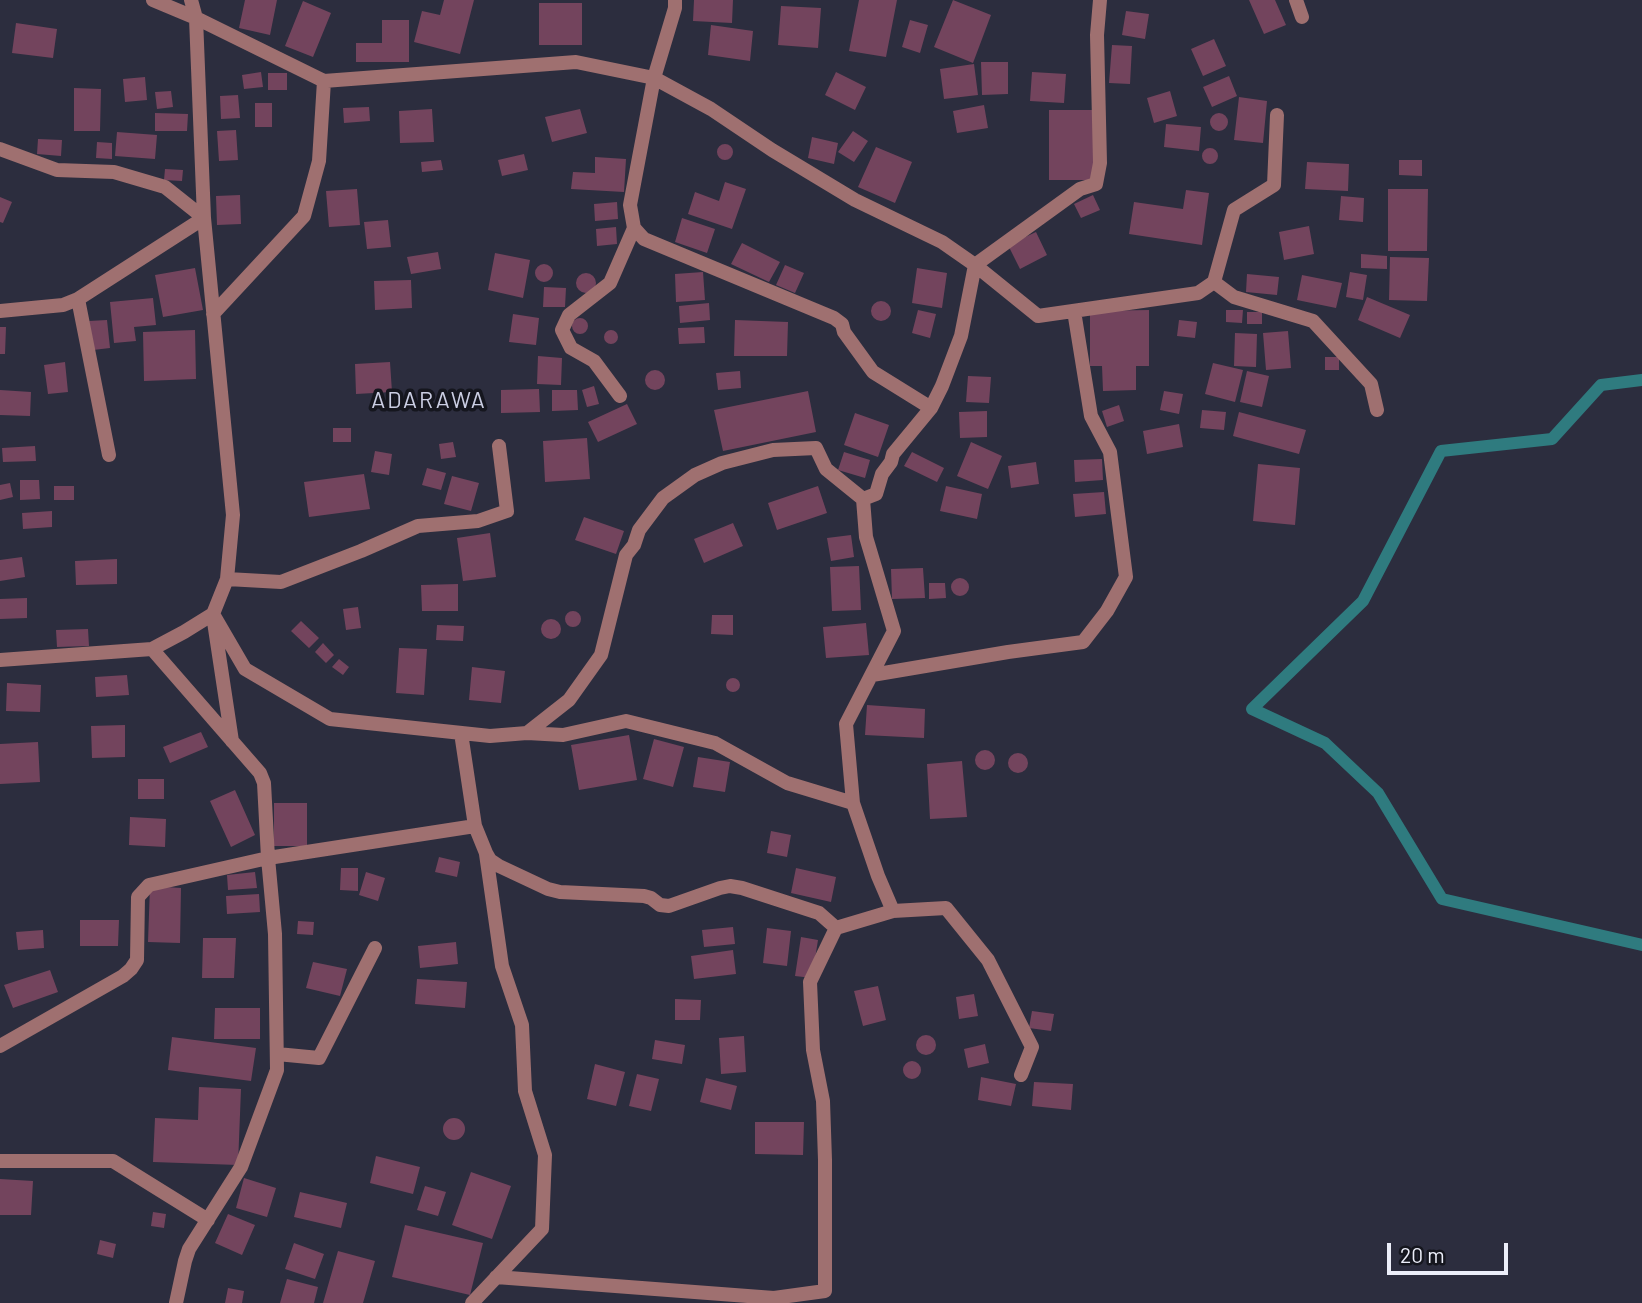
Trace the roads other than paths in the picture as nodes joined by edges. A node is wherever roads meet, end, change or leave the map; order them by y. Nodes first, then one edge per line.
1 (153, 0) edge
2 (191, 0) edge
3 (675, 0) edge
4 (1100, 0) edge
5 (1296, 0) edge
6 (1302, 17) dead end
7 (197, 18) junction
8 (654, 78) junction
9 (324, 81) junction
10 (1277, 114) dead end
11 (0, 149) edge
12 (204, 218) junction
13 (634, 228) junction
14 (975, 265) junction
15 (1214, 282) junction
16 (78, 299) junction
17 (0, 311) edge
18 (1073, 311) junction
19 (213, 314) junction
20 (620, 396) dead end
21 (931, 408) junction
22 (1377, 410) dead end
23 (499, 446) dead end
24 (109, 455) dead end
25 (863, 499) junction
26 (227, 579) junction
27 (213, 614) junction
28 (152, 649) junction
29 (0, 660) edge
30 (872, 675) junction
31 (461, 733) junction
32 (527, 733) junction
33 (232, 741) junction
34 (853, 803) junction
35 (475, 826) junction
36 (486, 853) junction
37 (268, 858) junction
38 (893, 911) junction
39 (836, 928) junction
40 (375, 948) dead end
41 (0, 1046) edge
42 (277, 1054) junction
43 (1021, 1075) dead end
44 (0, 1161) edge
45 (208, 1220) junction
46 (496, 1278) junction
47 (176, 1303) edge
48 (471, 1303) edge

1 - 7 street
2 - 7 street
3 - 8 street
4 - 14 street
5 - 6 street
7 - 9 street
7 - 12 street
8 - 9 street
8 - 13 street
8 - 14 street
9 - 19 street
10 - 15 street
11 - 12 street
12 - 16 street
12 - 19 street
13 - 20 street
13 - 21 street
14 - 18 street
14 - 21 street
15 - 18 street
15 - 22 street
16 - 17 street
16 - 24 street
18 - 30 street
19 - 26 street
21 - 25 street
23 - 26 street
25 - 30 street
25 - 32 street
26 - 27 street
27 - 28 street
27 - 31 street
27 - 33 street
28 - 29 street
28 - 33 street
30 - 34 street
31 - 32 street
31 - 35 street
32 - 34 street
33 - 37 street
34 - 38 street
35 - 36 street
35 - 37 street
36 - 39 street
36 - 46 street
37 - 41 street
37 - 42 street
38 - 39 street
38 - 43 street
39 - 46 street
40 - 42 street
42 - 45 street
44 - 45 street
45 - 47 street
46 - 48 street

